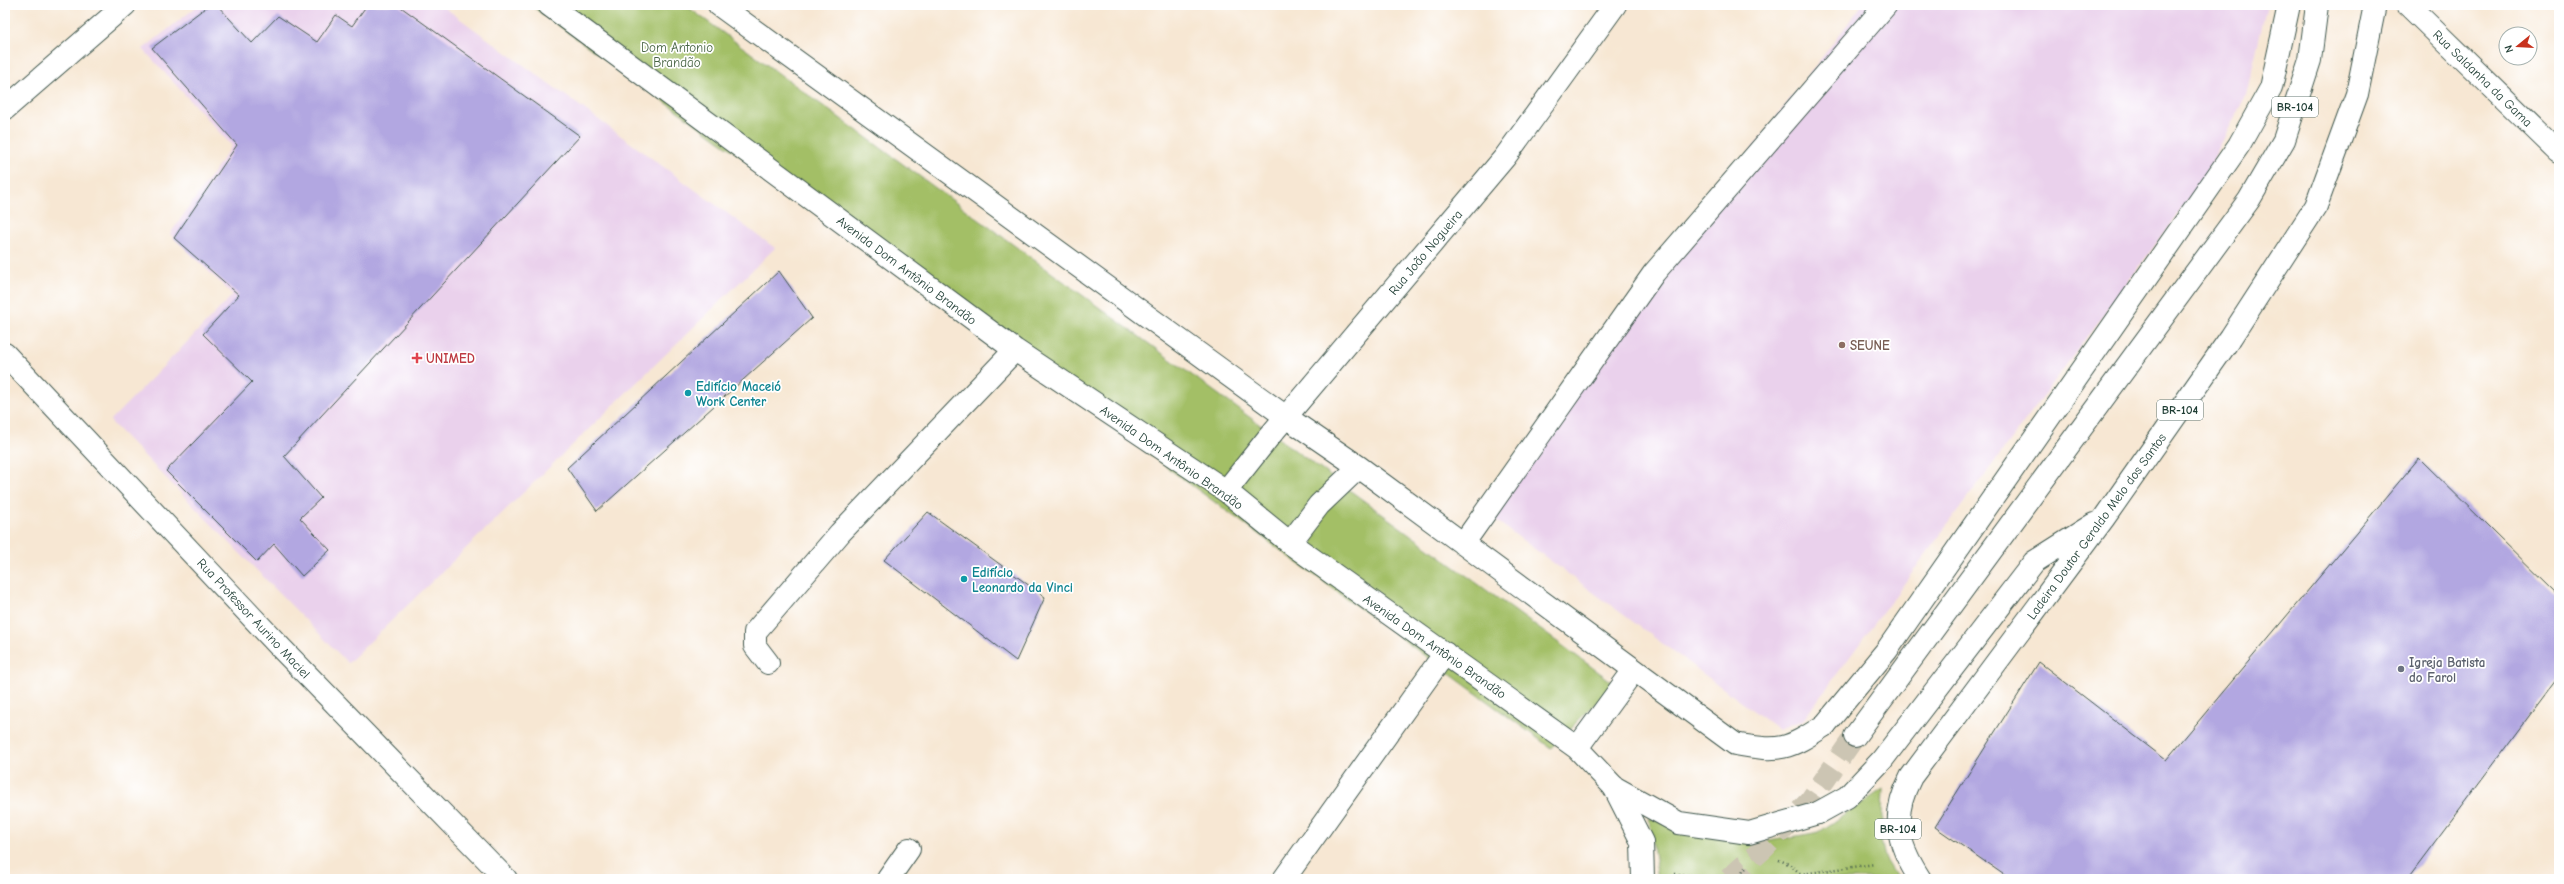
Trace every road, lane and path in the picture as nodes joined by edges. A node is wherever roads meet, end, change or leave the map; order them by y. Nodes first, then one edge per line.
1 (125, 5) edge
2 (549, 5) edge
3 (719, 5) edge
4 (1615, 5) edge
5 (1886, 5) edge
6 (2289, 5) edge
7 (2317, 5) edge
8 (2375, 5) edge
9 (2408, 5) edge
10 (9, 98) edge
11 (2559, 152) edge
12 (1015, 350) junction
13 (5, 354) edge
14 (1286, 417) junction
15 (1359, 467) junction
16 (1226, 491) junction
17 (2104, 518) junction
18 (1290, 543) junction
19 (1463, 544) junction
20 (1445, 653) junction
21 (768, 663) dead end
22 (1634, 670) junction
23 (1855, 736) tunnel mouth
24 (1577, 748) junction
25 (1614, 786) junction
26 (909, 849) dead end
27 (1772, 859) dead end
28 (1907, 859) junction
29 (1755, 863) dead end
30 (1644, 873) edge
31 (1800, 874) junction
32 (506, 879) edge
33 (888, 879) edge
34 (1284, 879) edge
35 (1729, 879) edge
36 (1740, 879) edge
37 (1800, 879) edge
38 (1920, 879) edge

1 - 10 main road
2 - 12 main road, Avenida Dom Antônio Brandão
3 - 14 main road
4 - 14 main road, Rua João Nogueira
5 - 19 main road
6 - 22 main road
7 - 23 main road, BR-104
8 - 17 main road, Ladeira Doutor Geraldo Melo dos Santos / BR-104
9 - 11 main road, Rua Saldanha da Gama
12 - 16 main road, Avenida Dom Antônio Brandão
12 - 21 main road
13 - 32 main road, Rua Professor Aurino Maciel
14 - 15 main road
14 - 16 main road, Rua João Nogueira
15 - 18 main road
15 - 19 main road
16 - 18 main road, Avenida Dom Antônio Brandão
17 - 25 main road, Avenida Dom Antônio Brandão
17 - 28 main road, Ladeira Doutor Geraldo Melo dos Santos / BR-104
18 - 20 main road, Avenida Dom Antônio Brandão
19 - 22 main road
20 - 24 main road, Avenida Dom Antônio Brandão
20 - 34 main road
22 - 24 main road
24 - 25 main road, Avenida Dom Antônio Brandão
25 - 30 main road
26 - 33 main road
27 - 31 path
28 - 31 path
28 - 38 main road, BR-104
29 - 36 path
30 - 35 path
31 - 37 path

